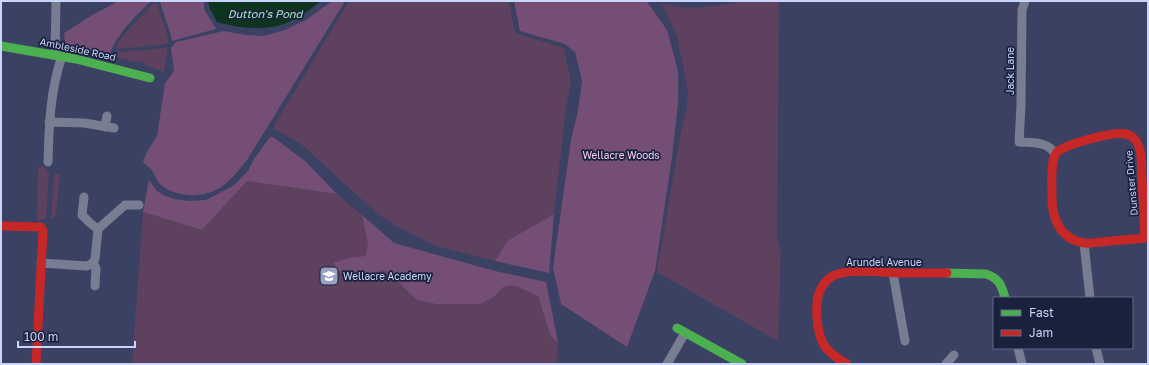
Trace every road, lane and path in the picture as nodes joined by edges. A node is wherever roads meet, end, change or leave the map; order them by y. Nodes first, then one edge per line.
1 (56, 1) edge
2 (1025, 1) edge
3 (1, 46) edge
4 (58, 55) junction
5 (150, 78) dead end
6 (107, 116) dead end
7 (49, 122) junction
8 (1055, 154) junction
9 (48, 162) dead end
10 (84, 196) dead end
11 (139, 205) dead end
12 (1, 226) edge
13 (98, 229) junction
14 (1146, 238) edge
15 (1084, 243) junction
16 (41, 263) junction
17 (93, 263) junction
18 (893, 273) junction
19 (95, 286) dead end
20 (1005, 297) edge
21 (1090, 297) edge
22 (907, 336) dead end
23 (1018, 349) edge
24 (1096, 349) edge
25 (36, 364) edge
26 (667, 364) edge
27 (742, 364) edge
28 (847, 364) edge
29 (1022, 364) edge
30 (1100, 364) edge

1 - 4 street
2 - 8 street, Jack Lane
3 - 4 street, Ambleside Road
4 - 5 street, Ambleside Road
4 - 7 street
6 - 7 street
7 - 9 street
8 - 14 street, Dunster Drive
8 - 15 street, Dunster Drive
10 - 13 street
11 - 13 street
12 - 16 street
13 - 17 street
14 - 15 street, Dunster Drive
15 - 21 street
16 - 17 street
16 - 25 street
17 - 19 street
18 - 20 street, Arundel Avenue
18 - 22 street
18 - 28 street, Arundel Avenue
23 - 29 street
24 - 30 street
26 - 27 street

